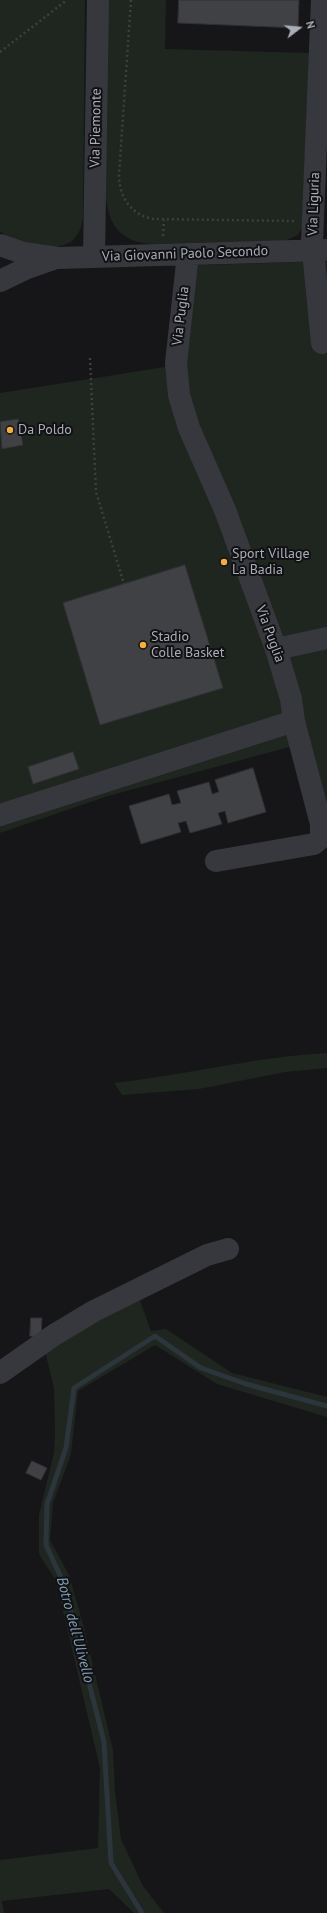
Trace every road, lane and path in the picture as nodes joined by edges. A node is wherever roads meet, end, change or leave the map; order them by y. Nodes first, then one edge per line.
1 (67, 0) edge
2 (98, 0) edge
3 (131, 0) edge
4 (322, 0) edge
5 (0, 52) edge
6 (312, 222) junction
7 (0, 245) edge
8 (320, 250) edge
9 (188, 254) junction
10 (94, 257) junction
11 (58, 258) junction
12 (0, 281) edge
13 (322, 342) dead end
14 (90, 358) dead end
15 (124, 584) dead end
16 (327, 638) edge
17 (276, 649) junction
18 (294, 721) junction
19 (0, 815) edge
20 (216, 860) dead end
21 (228, 1249) dead end
22 (0, 1373) edge

1 - 5 path
2 - 10 street, Via Piemonte
3 - 6 path
4 - 6 street, Via Liguria
6 - 8 street, Via Liguria
7 - 11 street, Via Giovanni Paolo Secondo
8 - 9 street, Via Giovanni Paolo Secondo
8 - 13 street, Via Liguria
9 - 10 street, Via Giovanni Paolo Secondo
9 - 17 street, Via Puglia
10 - 11 street, Via Giovanni Paolo Secondo
11 - 12 street, Via Giovanni Paolo Secondo
14 - 15 path
16 - 17 street
17 - 18 street, Via Puglia
18 - 19 street
18 - 20 street, Via Puglia
21 - 22 street

